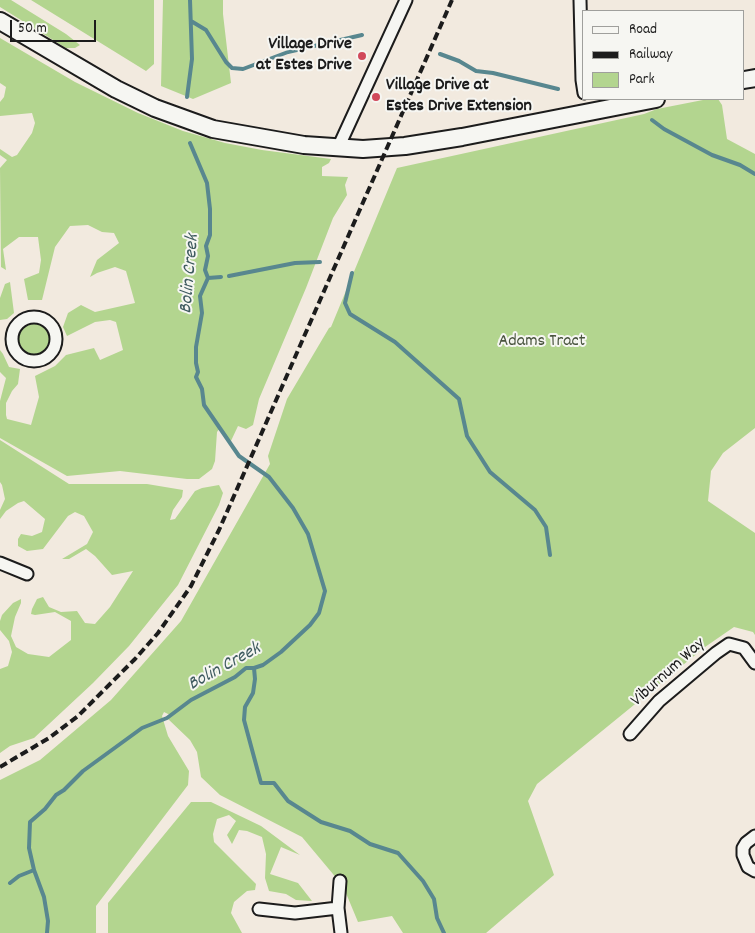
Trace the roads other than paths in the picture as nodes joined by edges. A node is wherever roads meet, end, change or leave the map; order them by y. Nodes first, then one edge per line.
1 (406, 0) edge
2 (580, 0) edge
3 (0, 21) edge
4 (582, 46) edge
5 (646, 100) edge
6 (585, 106) edge
7 (338, 148) junction
8 (0, 334) edge
9 (12, 336) dead end
10 (0, 564) edge
11 (27, 574) dead end
12 (755, 663) edge
13 (630, 734) dead end
14 (755, 836) edge
15 (755, 871) edge
16 (340, 881) dead end
17 (338, 908) junction
18 (259, 910) dead end
19 (341, 933) edge

1 - 7 street
2 - 4 street
3 - 7 main road
5 - 6 main road
6 - 7 main road
8 - 9 street
10 - 11 street
12 - 13 street, Viburnum Way
14 - 15 street
16 - 17 street
17 - 18 street
17 - 19 street

